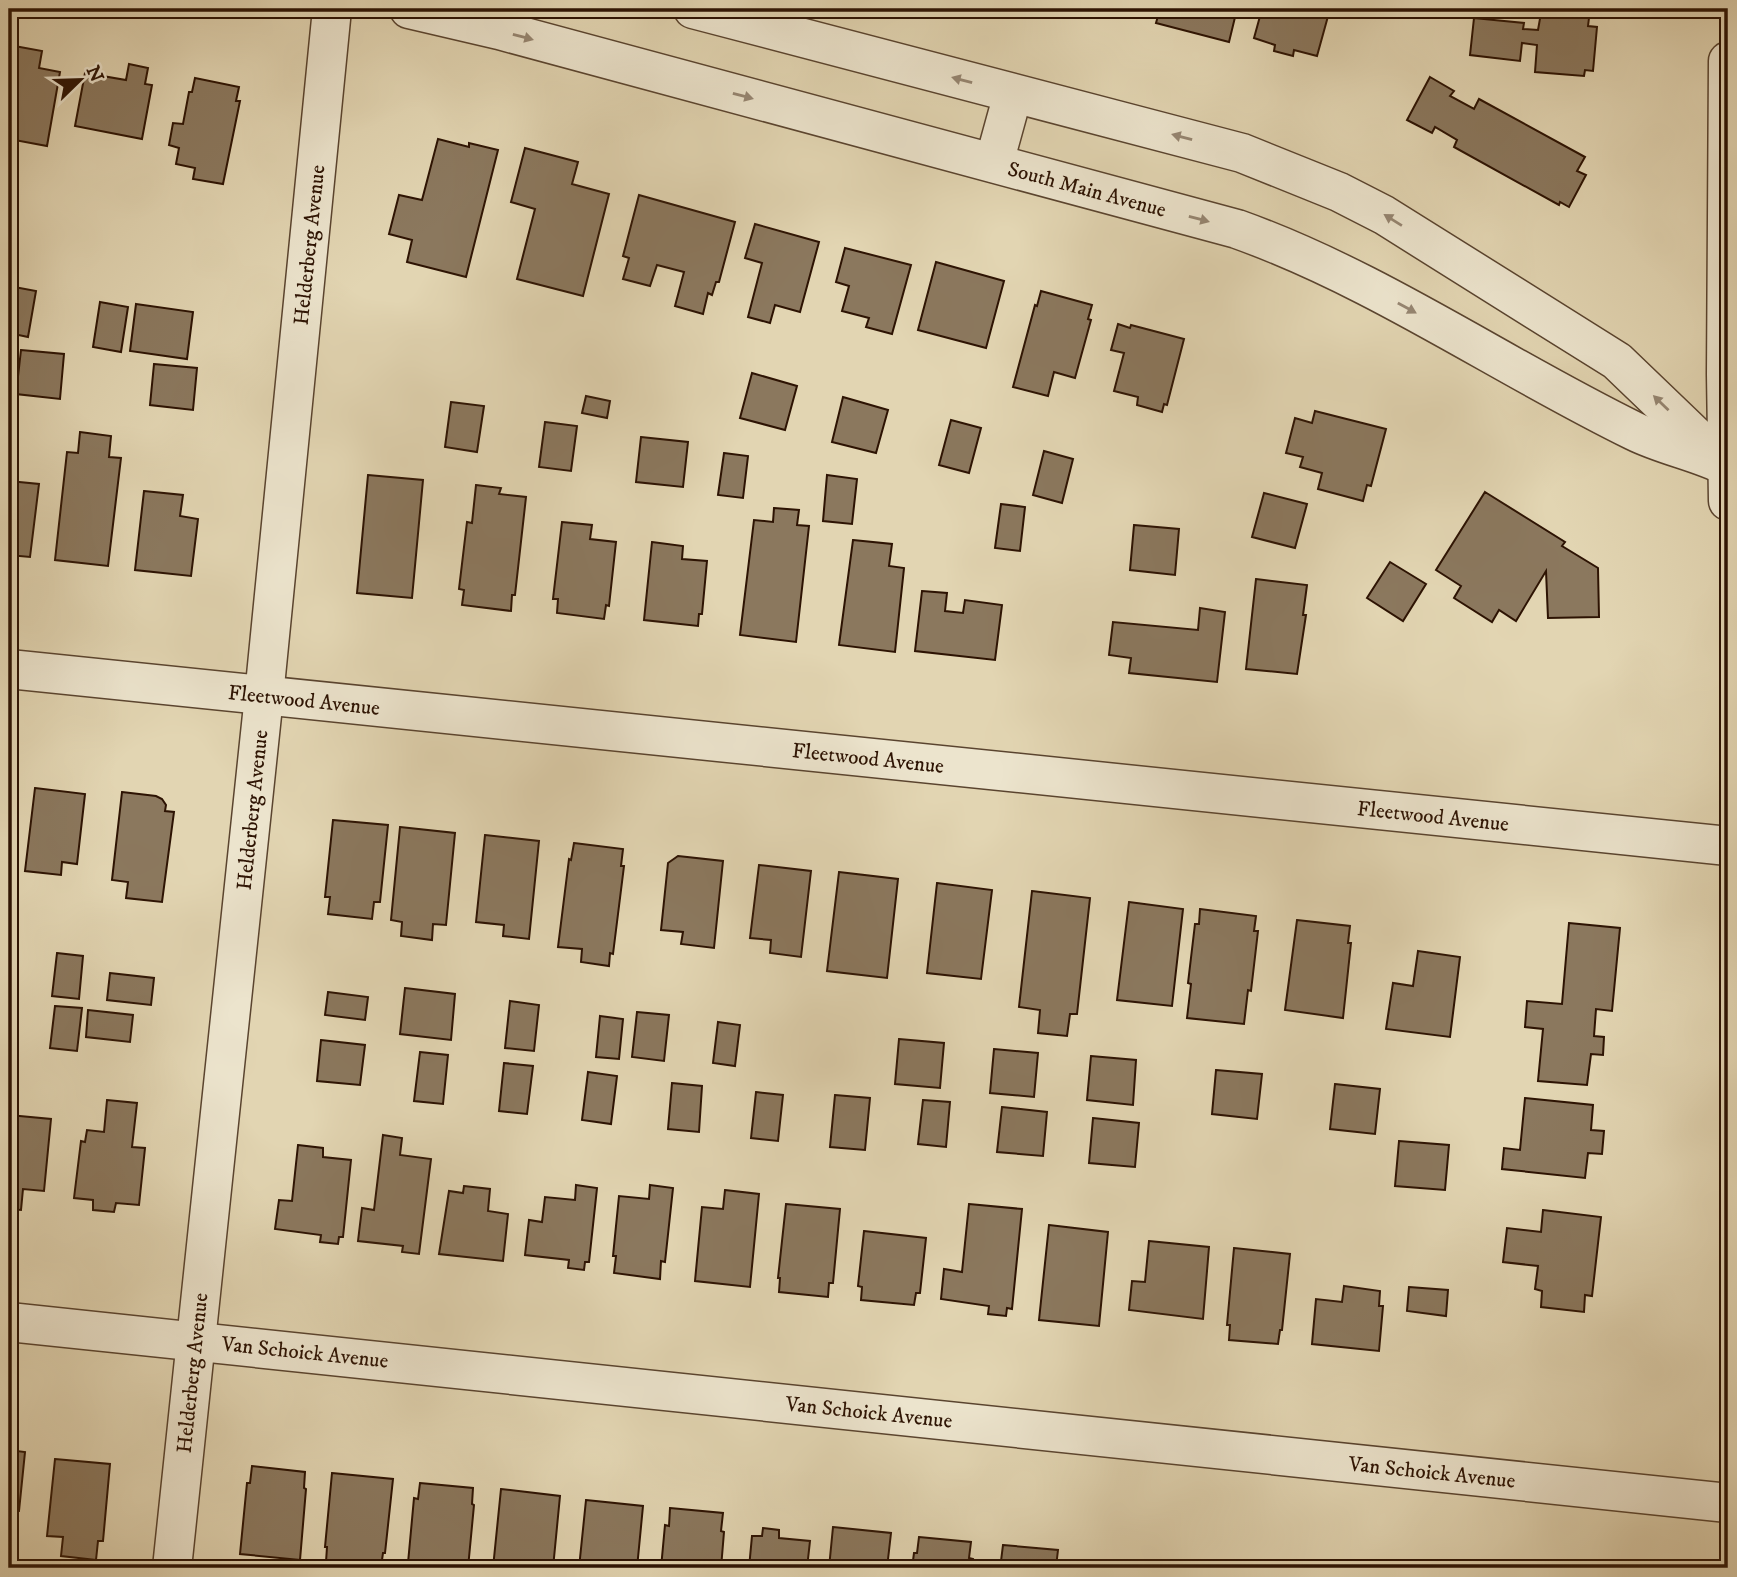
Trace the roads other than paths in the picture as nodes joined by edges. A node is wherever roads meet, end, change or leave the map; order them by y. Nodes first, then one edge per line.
1 (332, 9) edge
2 (409, 9) edge
3 (693, 9) edge
4 (1728, 61) edge
5 (1013, 94) junction
6 (994, 163) junction
7 (1728, 475) edge
8 (9, 670) edge
9 (264, 696) junction
10 (1728, 846) edge
11 (9, 1322) edge
12 (195, 1341) junction
13 (1728, 1503) edge
14 (172, 1568) edge

1 - 9 street, Helderberg Avenue
2 -> 6 street, South Main Avenue
5 -> 3 street
4 - 7 street
5 - 6 street
7 -> 5 street
6 -> 7 street, South Main Avenue
8 - 9 street, Fleetwood Avenue
9 - 10 street, Fleetwood Avenue
9 - 12 street, Helderberg Avenue
11 - 12 street, Van Schoick Avenue
12 - 13 street, Van Schoick Avenue
12 - 14 street, Helderberg Avenue

